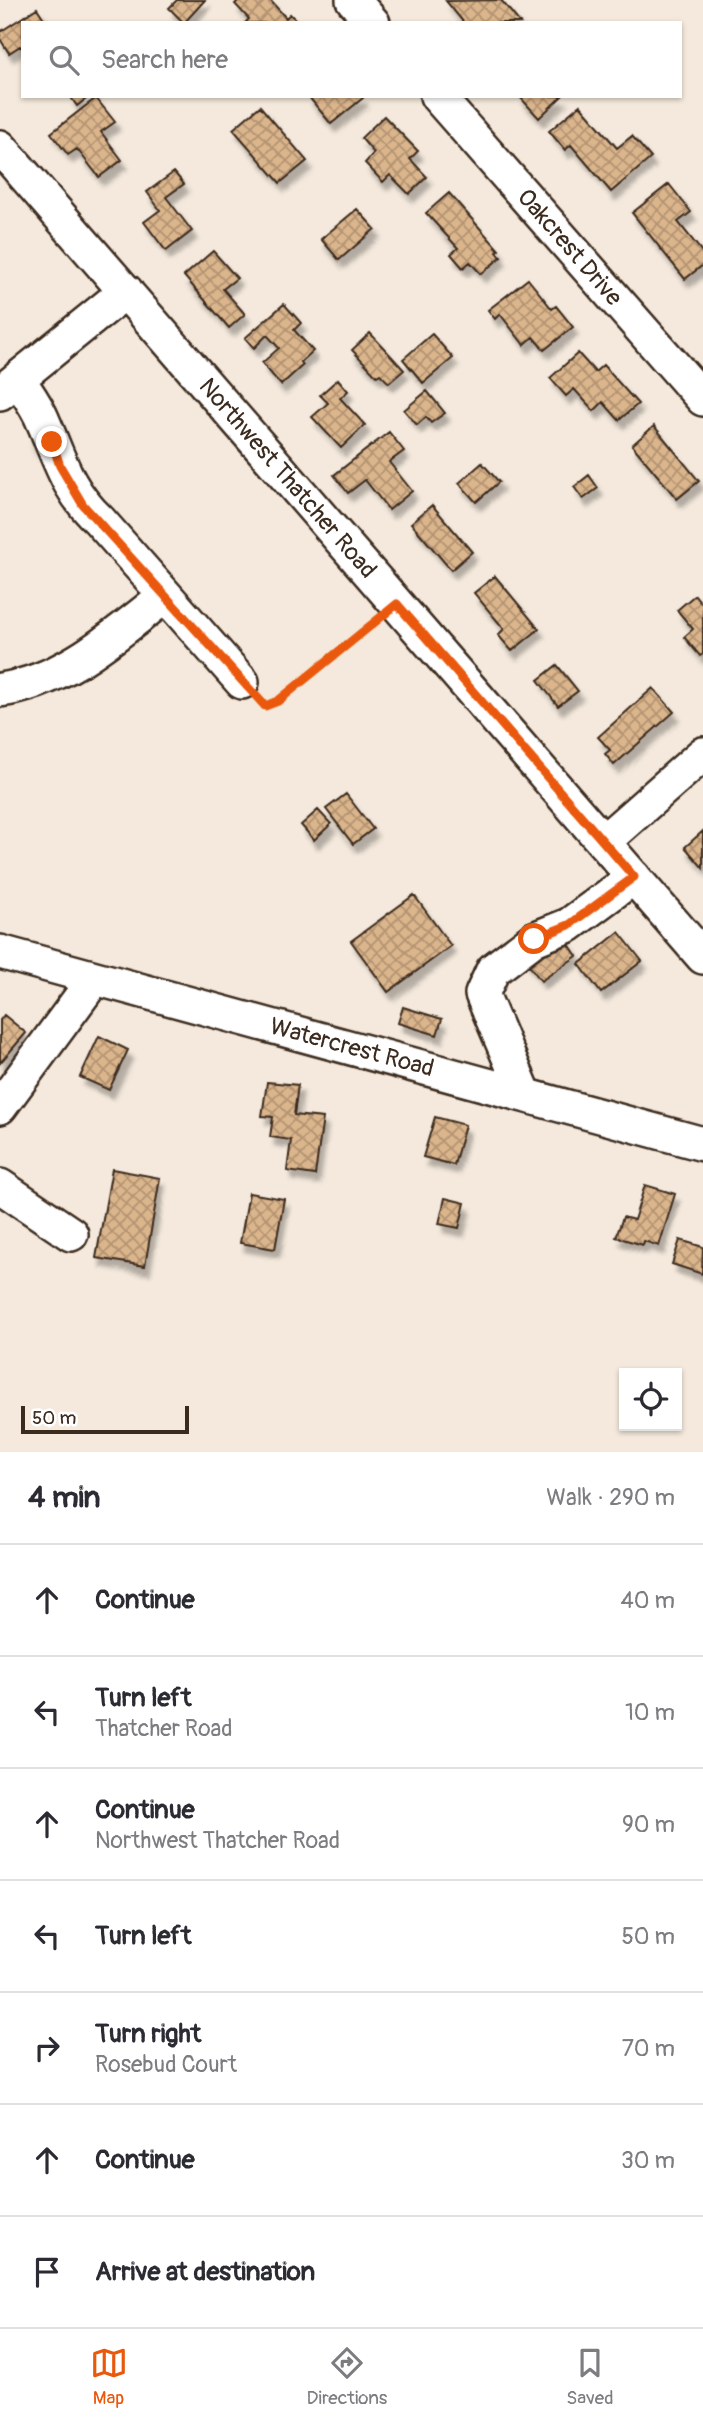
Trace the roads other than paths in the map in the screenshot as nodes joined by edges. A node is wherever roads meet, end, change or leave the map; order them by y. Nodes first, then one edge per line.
1 (353, 0) edge
2 (371, 21) edge
3 (439, 98) edge
4 (0, 148) edge
5 (125, 291) junction
6 (9, 386) edge
7 (703, 398) edge
8 (165, 596) junction
9 (242, 682) road end
10 (0, 690) edge
11 (703, 754) edge
12 (603, 842) junction
13 (634, 877) junction
14 (703, 957) edge
15 (3, 958) edge
16 (95, 978) junction
17 (525, 1095) junction
18 (0, 1107) edge
19 (703, 1144) edge
20 (0, 1186) edge
21 (71, 1234) dead end

1 - 2 street
3 - 7 street, Oakcrest Drive
4 - 5 street, Northwest Thatcher Road
5 - 6 street
5 - 12 street, Northwest Thatcher Road
6 - 8 street
8 - 9 street
8 - 10 street
11 - 12 street
12 - 13 street, Northwest Thatcher Road
13 - 14 street, Northwest Thatcher Road
13 - 17 street
15 - 16 street, Watercrest Road
16 - 17 street, Watercrest Road
16 - 18 street
17 - 19 street, Watercrest Road
20 - 21 street

